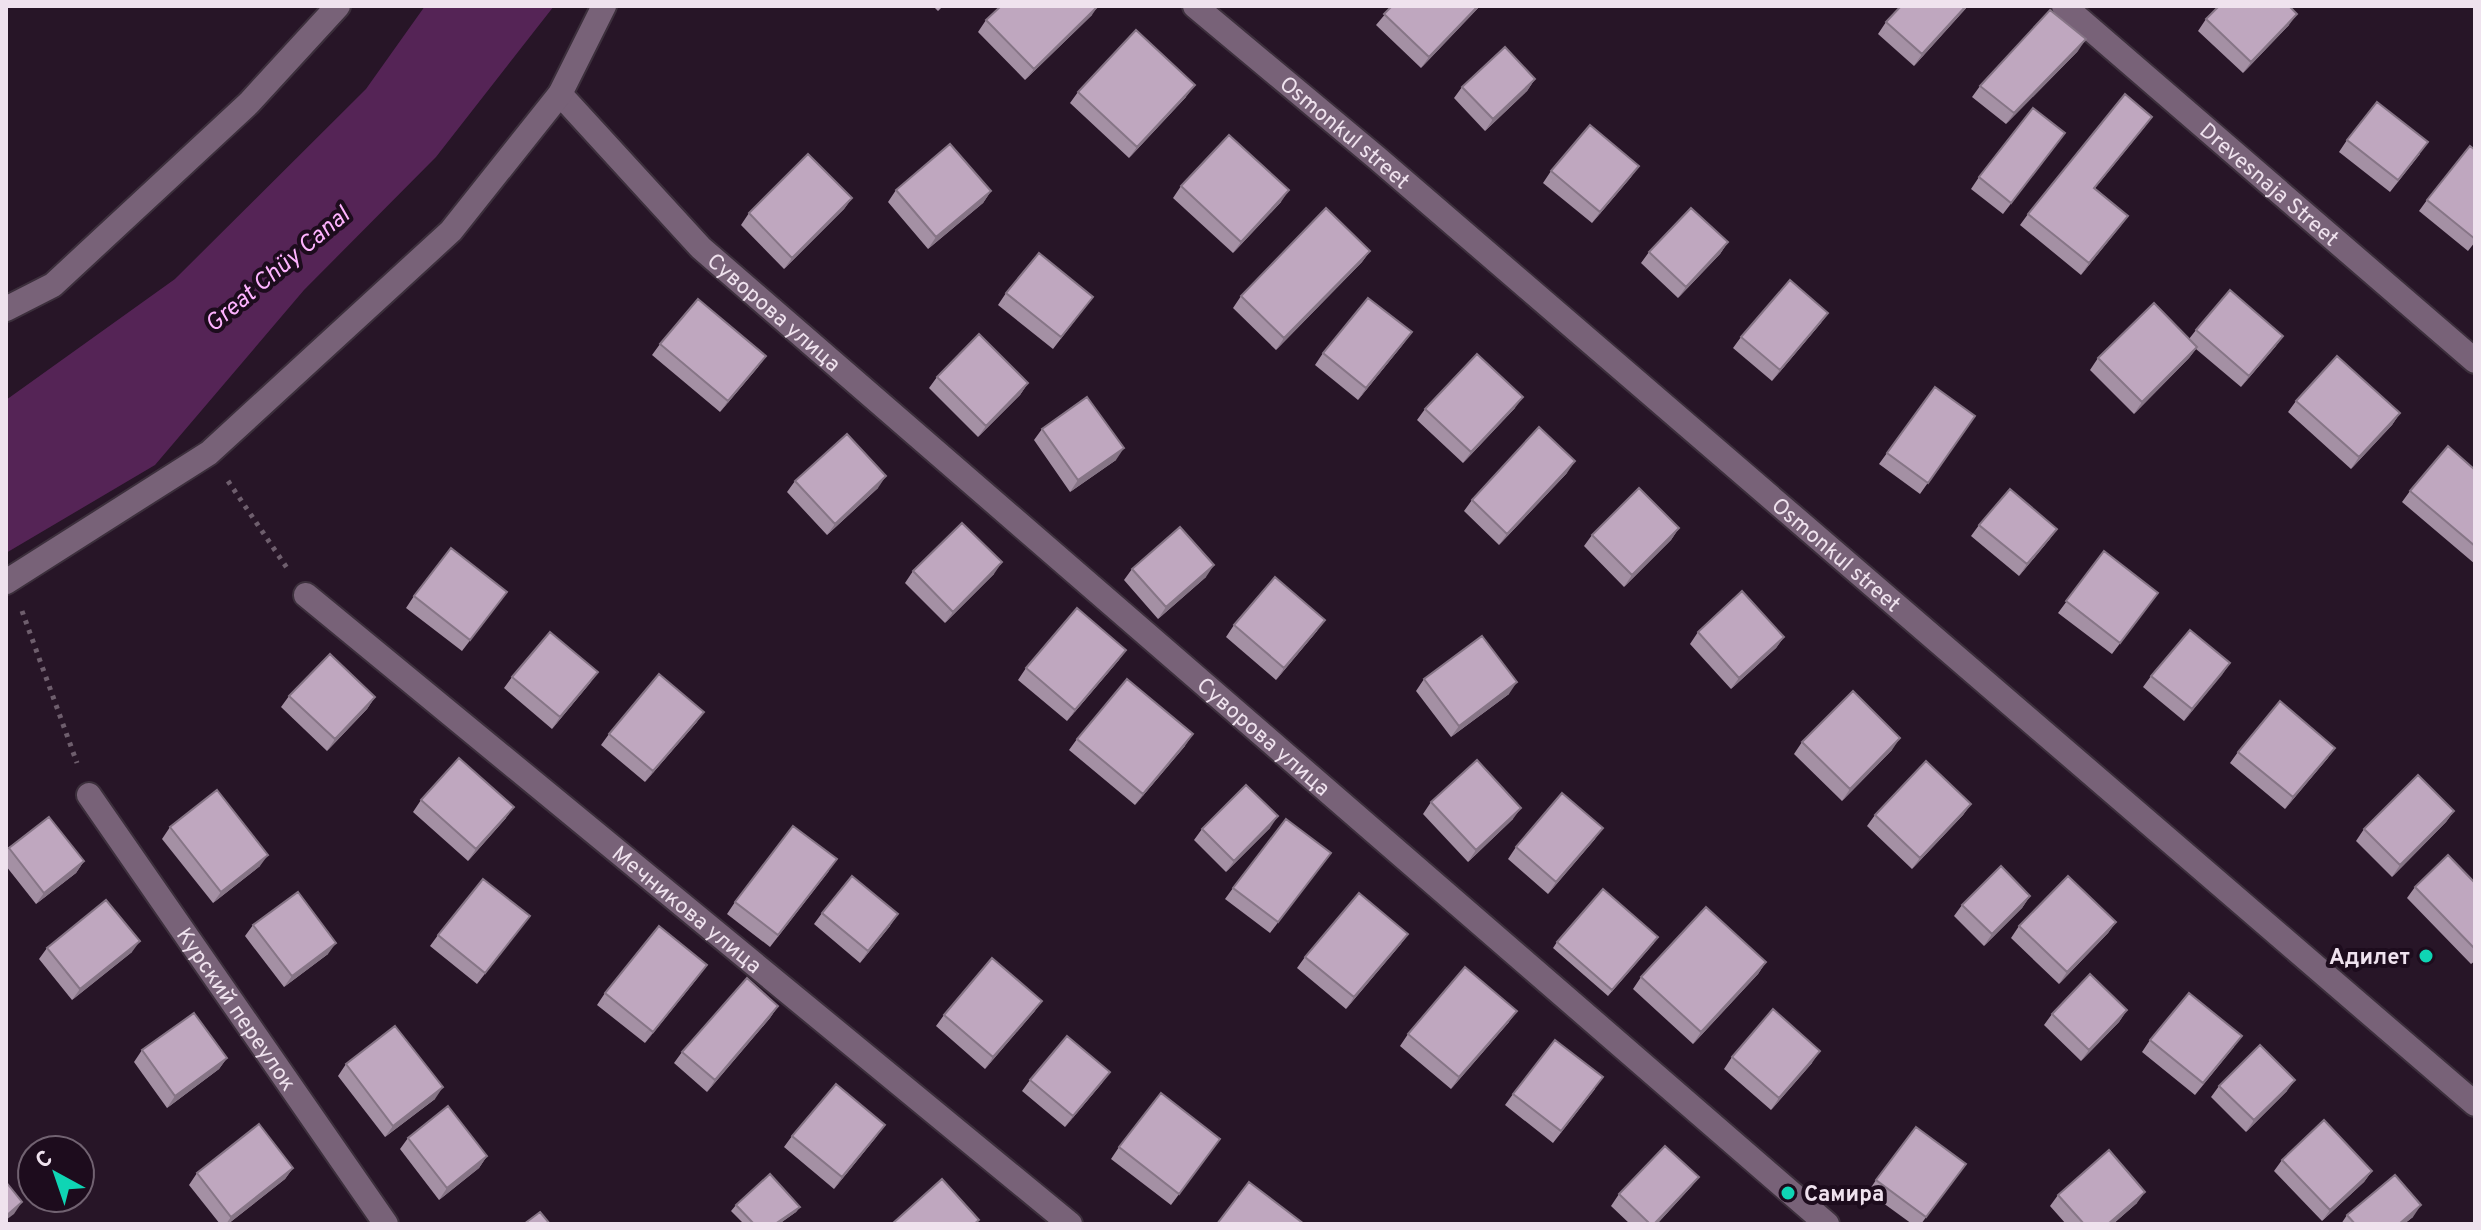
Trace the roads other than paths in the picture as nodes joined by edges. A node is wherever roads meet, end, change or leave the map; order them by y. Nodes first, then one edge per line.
1 (338, 6) edge
2 (604, 6) edge
3 (1195, 6) edge
4 (2064, 6) edge
5 (560, 94) junction
6 (6, 309) edge
7 (2475, 361) edge
8 (8, 581) edge
9 (306, 595) road end
10 (89, 795) road end
11 (2475, 1104) edge
12 (386, 1224) edge
13 (1070, 1224) edge
14 (1827, 1224) edge

1 - 6 street
2 - 5 street
3 - 11 street, Osmonkul street
4 - 7 street, Drevesnaja Street
5 - 8 street
5 - 14 street, Суворова улица
9 - 13 street, Мечникова улица
10 - 12 street, Курский переулок

